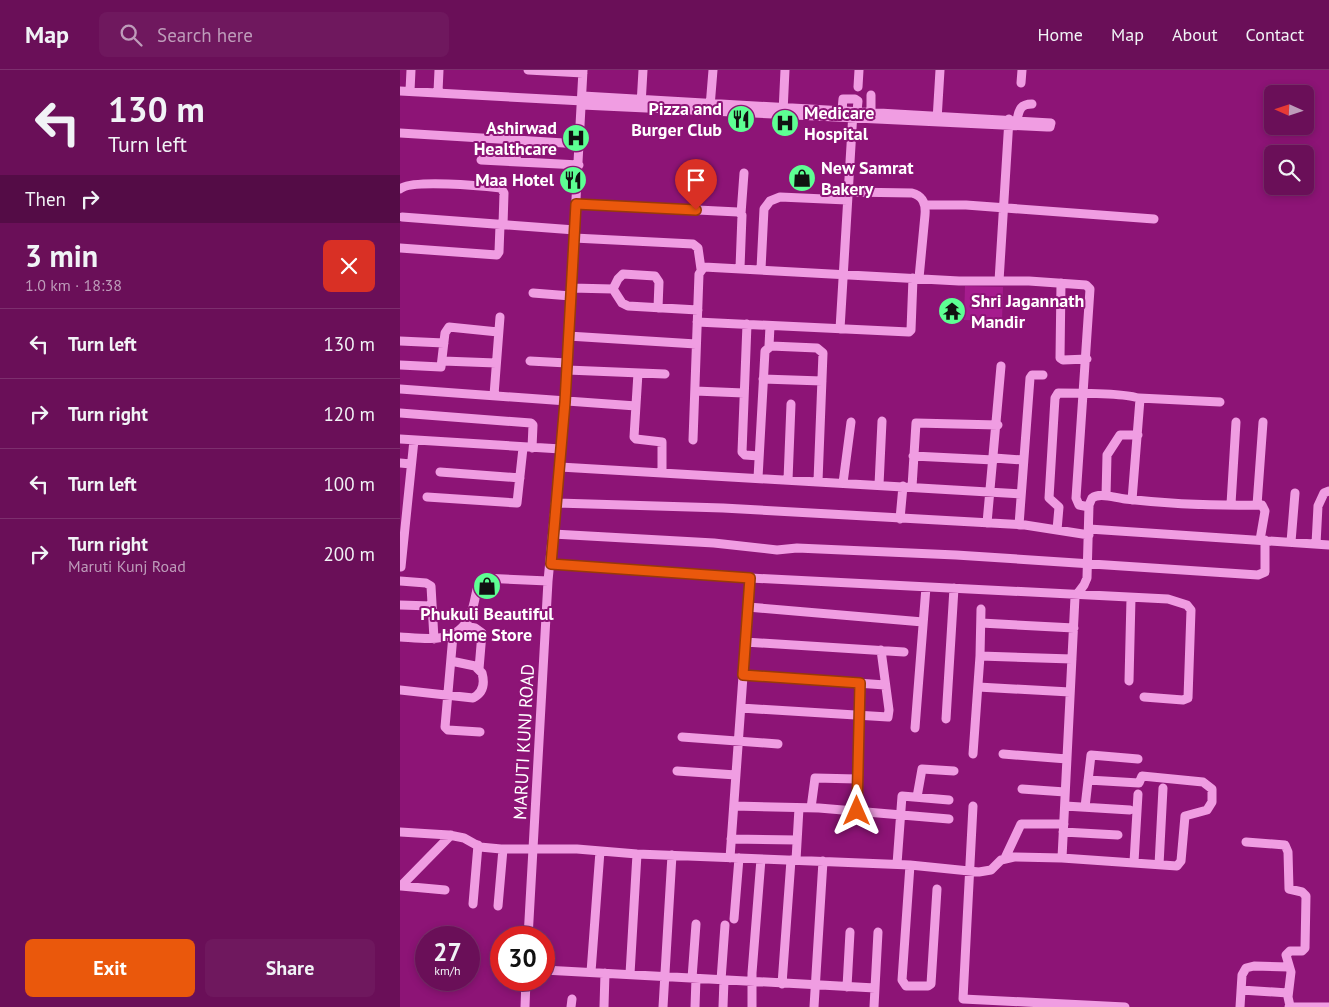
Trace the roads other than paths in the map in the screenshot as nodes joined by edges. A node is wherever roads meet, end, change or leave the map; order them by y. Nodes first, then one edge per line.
1 (412, 70) edge
2 (438, 70) edge
3 (528, 70) edge
4 (643, 70) edge
5 (713, 70) edge
6 (785, 70) edge
7 (859, 70) edge
8 (940, 70) edge
9 (1022, 70) edge
10 (583, 72) edge
11 (1022, 83) dead end
12 (858, 87) dead end
13 (400, 91) edge
14 (410, 91) junction
15 (438, 92) junction
16 (871, 95) dead end
17 (582, 100) junction
18 (641, 103) junction
19 (710, 106) junction
20 (783, 110) junction
21 (870, 112) junction
22 (854, 113) junction
23 (937, 118) junction
24 (1031, 120) junction
25 (1012, 121) junction
26 (400, 134) edge
27 (518, 140) junction
28 (580, 144) junction
29 (480, 160) dead end
30 (516, 162) junction
31 (579, 165) junction
32 (744, 173) dead end
33 (400, 189) edge
34 (848, 196) junction
35 (576, 204) junction
36 (925, 205) junction
37 (1004, 208) junction
38 (741, 214) junction
39 (402, 217) dead end
40 (1154, 219) dead end
41 (502, 225) junction
42 (574, 234) junction
43 (400, 248) edge
44 (740, 268) junction
45 (701, 269) junction
46 (760, 269) junction
47 (843, 274) junction
48 (916, 278) junction
49 (999, 281) junction
50 (1061, 283) junction
51 (613, 289) junction
52 (571, 292) junction
53 (533, 293) dead end
54 (658, 308) junction
55 (698, 310) junction
56 (500, 317) dead end
57 (697, 322) junction
58 (747, 324) junction
59 (770, 326) junction
60 (840, 329) junction
61 (498, 332) junction
62 (568, 336) junction
63 (400, 341) edge
64 (444, 344) junction
65 (696, 344) junction
66 (769, 346) junction
67 (1087, 360) junction
68 (443, 361) junction
69 (530, 361) dead end
70 (496, 363) junction
71 (400, 365) edge
72 (1002, 366) dead end
73 (567, 367) junction
74 (638, 373) junction
75 (665, 374) dead end
76 (1043, 375) dead end
77 (763, 379) junction
78 (822, 381) junction
79 (400, 389) edge
80 (695, 391) junction
81 (744, 393) junction
82 (1084, 395) junction
83 (494, 396) junction
84 (1139, 398) junction
85 (565, 402) junction
86 (1220, 402) dead end
87 (791, 404) dead end
88 (636, 406) junction
89 (400, 412) edge
90 (882, 421) dead end
91 (851, 422) dead end
92 (1236, 422) dead end
93 (1264, 422) dead end
94 (998, 425) junction
95 (1138, 435) junction
96 (400, 439) edge
97 (414, 440) junction
98 (693, 440) dead end
99 (527, 448) junction
100 (561, 449) junction
101 (759, 456) junction
102 (913, 456) junction
103 (994, 459) junction
104 (1023, 460) junction
105 (400, 463) edge
106 (411, 464) junction
107 (560, 467) junction
108 (662, 471) junction
109 (440, 472) dead end
110 (520, 478) junction
111 (758, 478) junction
112 (788, 480) junction
113 (818, 481) junction
114 (843, 483) junction
115 (879, 485) junction
116 (907, 486) junction
117 (404, 487) edge
118 (1329, 491) edge
119 (990, 492) junction
120 (1295, 493) dead end
121 (1021, 494) junction
122 (427, 496) dead end
123 (1106, 496) junction
124 (1132, 500) junction
125 (557, 503) junction
126 (1230, 504) junction
127 (1257, 505) junction
128 (1089, 507) junction
129 (403, 513) edge
130 (900, 519) junction
131 (987, 523) junction
132 (1019, 525) junction
133 (1058, 530) junction
134 (1089, 532) junction
135 (554, 534) junction
136 (402, 536) edge
137 (1263, 540) junction
138 (1291, 542) junction
139 (1316, 544) junction
140 (1329, 545) edge
141 (401, 561) edge
142 (1088, 563) junction
143 (551, 564) junction
144 (750, 578) junction
145 (548, 581) junction
146 (400, 582) edge
147 (926, 587) junction
148 (954, 588) junction
149 (1076, 594) junction
150 (1131, 598) junction
151 (400, 604) edge
152 (432, 606) junction
153 (748, 607) junction
154 (981, 609) dead end
155 (923, 622) junction
156 (981, 623) junction
157 (464, 626) junction
158 (1074, 628) junction
159 (453, 635) junction
160 (400, 637) edge
161 (434, 639) junction
162 (745, 642) junction
163 (881, 650) junction
164 (904, 652) dead end
165 (980, 656) junction
166 (1072, 659) junction
167 (451, 661) junction
168 (479, 669) junction
169 (743, 675) junction
170 (1129, 681) dead end
171 (860, 683) junction
172 (885, 685) junction
173 (978, 687) junction
174 (400, 690) edge
175 (1070, 692) junction
176 (448, 696) junction
177 (1144, 697) dead end
178 (741, 708) junction
179 (858, 715) junction
180 (946, 719) dead end
181 (915, 728) dead end
182 (480, 732) dead end
183 (682, 737) dead end
184 (738, 742) junction
185 (778, 744) dead end
186 (973, 754) dead end
187 (1003, 754) dead end
188 (1138, 758) dead end
189 (1067, 759) junction
190 (677, 771) dead end
191 (954, 771) dead end
192 (736, 775) junction
193 (857, 779) junction
194 (1088, 780) junction
195 (1163, 788) dead end
196 (1022, 789) dead end
197 (1065, 792) junction
198 (1138, 794) dead end
199 (917, 797) junction
200 (949, 800) dead end
201 (734, 806) junction
202 (973, 806) dead end
203 (1065, 806) junction
204 (1085, 807) junction
205 (799, 808) junction
206 (812, 808) junction
207 (1130, 810) dead end
208 (857, 811) junction
209 (900, 816) junction
210 (949, 819) dead end
211 (1063, 828) junction
212 (400, 832) edge
213 (1118, 834) dead end
214 (451, 835) junction
215 (731, 839) junction
216 (797, 840) junction
217 (1246, 842) dead end
218 (478, 845) junction
219 (534, 848) junction
220 (503, 850) junction
221 (600, 851) junction
222 (637, 854) junction
223 (672, 855) junction
224 (734, 858) junction
225 (1005, 858) junction
226 (1062, 858) junction
227 (761, 859) junction
228 (794, 860) junction
229 (823, 862) junction
230 (1134, 862) junction
231 (896, 864) junction
232 (910, 865) junction
233 (1159, 865) junction
234 (969, 870) junction
235 (937, 888) dead end
236 (444, 890) dead end
237 (473, 904) dead end
238 (498, 906) dead end
239 (734, 919) dead end
240 (696, 924) dead end
241 (725, 924) dead end
242 (529, 926) edge
243 (850, 932) dead end
244 (878, 932) dead end
245 (1289, 967) junction
246 (555, 970) edge
247 (591, 972) junction
248 (606, 973) junction
249 (630, 974) junction
250 (664, 976) junction
251 (694, 978) junction
252 (723, 980) junction
253 (752, 982) junction
254 (782, 984) junction
255 (816, 985) junction
256 (847, 987) junction
257 (875, 988) junction
258 (1241, 990) junction
259 (526, 991) edge
260 (1288, 993) junction
261 (525, 1007) edge
262 (604, 1007) edge
263 (663, 1007) edge
264 (695, 1007) edge
265 (723, 1007) edge
266 (752, 1007) edge
267 (814, 1007) edge
268 (874, 1007) edge
269 (1125, 1007) edge
270 (1240, 1007) edge
271 (1290, 1007) edge
272 (1328, 1007) edge

1 - 14 street
2 - 15 street
3 - 10 street
4 - 18 street
5 - 19 street
6 - 20 street
7 - 12 street
8 - 23 street
9 - 11 street
10 - 17 street, MARUTI KUNJ ROAD
13 - 14 street
14 - 15 street
15 - 17 street
16 - 21 street
17 - 18 street
17 - 28 street, MARUTI KUNJ ROAD
18 - 19 street
19 - 20 street
20 - 22 street
20 - 22 street
21 - 22 street
21 - 23 street
22 - 23 street
22 - 34 street
23 - 25 street
24 - 25 street
24 - 25 street
24 - 25 street
25 - 37 street
26 - 27 street
27 - 28 street
27 - 30 street
28 - 31 street, MARUTI KUNJ ROAD
29 - 30 street
30 - 31 street
31 - 35 street, MARUTI KUNJ ROAD
32 - 38 street
33 - 41 street
34 - 36 street
34 - 46 street
34 - 47 street
35 - 38 street
35 - 42 street, MARUTI KUNJ ROAD
36 - 37 street
36 - 48 street
37 - 40 street
37 - 49 street
38 - 44 street
39 - 41 street
41 - 42 street
41 - 43 street
42 - 45 street
42 - 52 street, MARUTI KUNJ ROAD
44 - 45 street
44 - 46 street
45 - 55 street
46 - 47 street
47 - 48 street
47 - 60 street
48 - 49 street
48 - 60 street
49 - 50 street
50 - 67 street
50 - 67 street
51 - 52 street
51 - 54 street
51 - 54 street
52 - 53 street
52 - 62 street, MARUTI KUNJ ROAD
54 - 55 street
55 - 57 street
56 - 61 street
57 - 58 street
57 - 65 street
58 - 59 street
58 - 81 street
59 - 60 street
59 - 66 street
61 - 64 street
61 - 70 street
62 - 65 street
62 - 73 street, MARUTI KUNJ ROAD
63 - 64 street
64 - 68 street
65 - 80 street
66 - 77 street
66 - 78 street
67 - 82 street
68 - 70 street
68 - 71 street
69 - 73 street
70 - 83 street
72 - 94 street
73 - 74 street
73 - 85 street, MARUTI KUNJ ROAD
74 - 75 street
74 - 88 street
76 - 104 street
77 - 78 street
77 - 101 street
78 - 113 street
79 - 83 street
80 - 81 street
80 - 98 street
81 - 101 street
82 - 84 street
82 - 128 street
82 - 133 street
83 - 85 street
84 - 86 street
84 - 95 street
85 - 88 street
85 - 100 street, MARUTI KUNJ ROAD
87 - 112 street
88 - 108 street
89 - 99 street
90 - 115 street
91 - 114 street
92 - 126 street
93 - 127 street
94 - 102 street
94 - 103 street
95 - 123 street
95 - 124 street
96 - 97 street
97 - 99 street
97 - 106 street
99 - 100 street
99 - 110 street
100 - 107 street, MARUTI KUNJ ROAD
101 - 111 street
102 - 103 street
102 - 116 street
103 - 104 street
103 - 119 street
104 - 121 street
105 - 106 street
106 - 117 street
107 - 108 street
107 - 125 street, MARUTI KUNJ ROAD
108 - 111 street
109 - 110 street
110 - 122 street
111 - 112 street
112 - 113 street
113 - 114 street
114 - 115 street
115 - 116 street
116 - 119 street
116 - 130 street
117 - 129 street
118 - 139 street
119 - 121 street
119 - 131 street
120 - 138 street
121 - 132 street
123 - 124 street
123 - 128 street
124 - 126 street
125 - 130 street
125 - 135 street, MARUTI KUNJ ROAD
126 - 127 street
127 - 137 street
128 - 134 street
129 - 136 street
130 - 131 street
131 - 132 street
132 - 133 street
133 - 134 street
134 - 137 street
134 - 142 street
135 - 142 street
135 - 143 street, MARUTI KUNJ ROAD
136 - 141 street
137 - 138 street
137 - 142 street
138 - 139 street
139 - 140 street
142 - 149 street
143 - 144 street
143 - 145 street, MARUTI KUNJ ROAD
144 - 147 street
144 - 153 street
145 - 157 street
145 - 219 street, MARUTI KUNJ ROAD
146 - 152 street
147 - 148 street
147 - 155 street
148 - 149 street
148 - 180 street
149 - 150 street
149 - 158 street
150 - 170 street
150 - 177 street
151 - 152 street
152 - 161 street
153 - 155 street
153 - 162 street
154 - 156 street
155 - 181 street
156 - 158 street
156 - 165 street
157 - 159 street
157 - 168 street
158 - 166 street
159 - 161 street
159 - 167 street
160 - 161 street
162 - 163 street
162 - 169 street
163 - 164 street
163 - 172 street
165 - 166 street
165 - 173 street
166 - 175 street
167 - 168 street
167 - 176 street
168 - 176 street
169 - 171 street
169 - 178 street
171 - 172 street
171 - 179 street
172 - 179 street
173 - 175 street
173 - 186 street
174 - 176 street
175 - 189 street
176 - 182 street
178 - 179 street
178 - 184 street
179 - 193 street
183 - 184 street
184 - 185 street
184 - 192 street
187 - 189 street
188 - 194 street
189 - 197 street
190 - 192 street
191 - 199 street
192 - 201 street
193 - 206 street
193 - 208 street
194 - 204 street
194 - 233 street
195 - 233 street
196 - 197 street
197 - 203 street
198 - 230 street
199 - 200 street
199 - 209 street
201 - 205 street
201 - 215 street
202 - 234 street
203 - 204 street
203 - 211 street
204 - 207 street
205 - 206 street
205 - 216 street
206 - 208 street
208 - 209 street
209 - 210 street
209 - 231 street
211 - 213 street
211 - 225 street
211 - 226 street
212 - 214 street
214 - 218 street
214 - 236 street
215 - 216 street
215 - 224 street
216 - 228 street
217 - 245 street
218 - 220 street
218 - 237 street
219 - 220 street
219 - 221 street
219 - 242 street, MARUTI KUNJ ROAD
220 - 238 street
221 - 222 street
221 - 247 street
222 - 223 street
222 - 249 street
223 - 224 street
223 - 250 street
224 - 227 street
224 - 239 street
225 - 226 street
225 - 234 street
226 - 230 street
227 - 228 street
227 - 253 street
228 - 229 street
228 - 254 street
229 - 231 street
229 - 255 street
230 - 233 street
231 - 232 street
232 - 234 street
232 - 235 street
234 - 269 street
240 - 251 street
241 - 252 street
243 - 256 street
244 - 257 street
245 - 258 street
245 - 260 street
246 - 247 street
247 - 248 street
248 - 249 street
248 - 262 street
249 - 250 street
250 - 251 street
250 - 263 street
251 - 252 street
251 - 264 street
252 - 253 street
252 - 265 street
253 - 254 street
253 - 266 street
254 - 255 street
255 - 256 street
255 - 267 street
256 - 257 street
257 - 268 street
258 - 260 street
258 - 270 street
259 - 261 street
260 - 271 street
271 - 272 street

